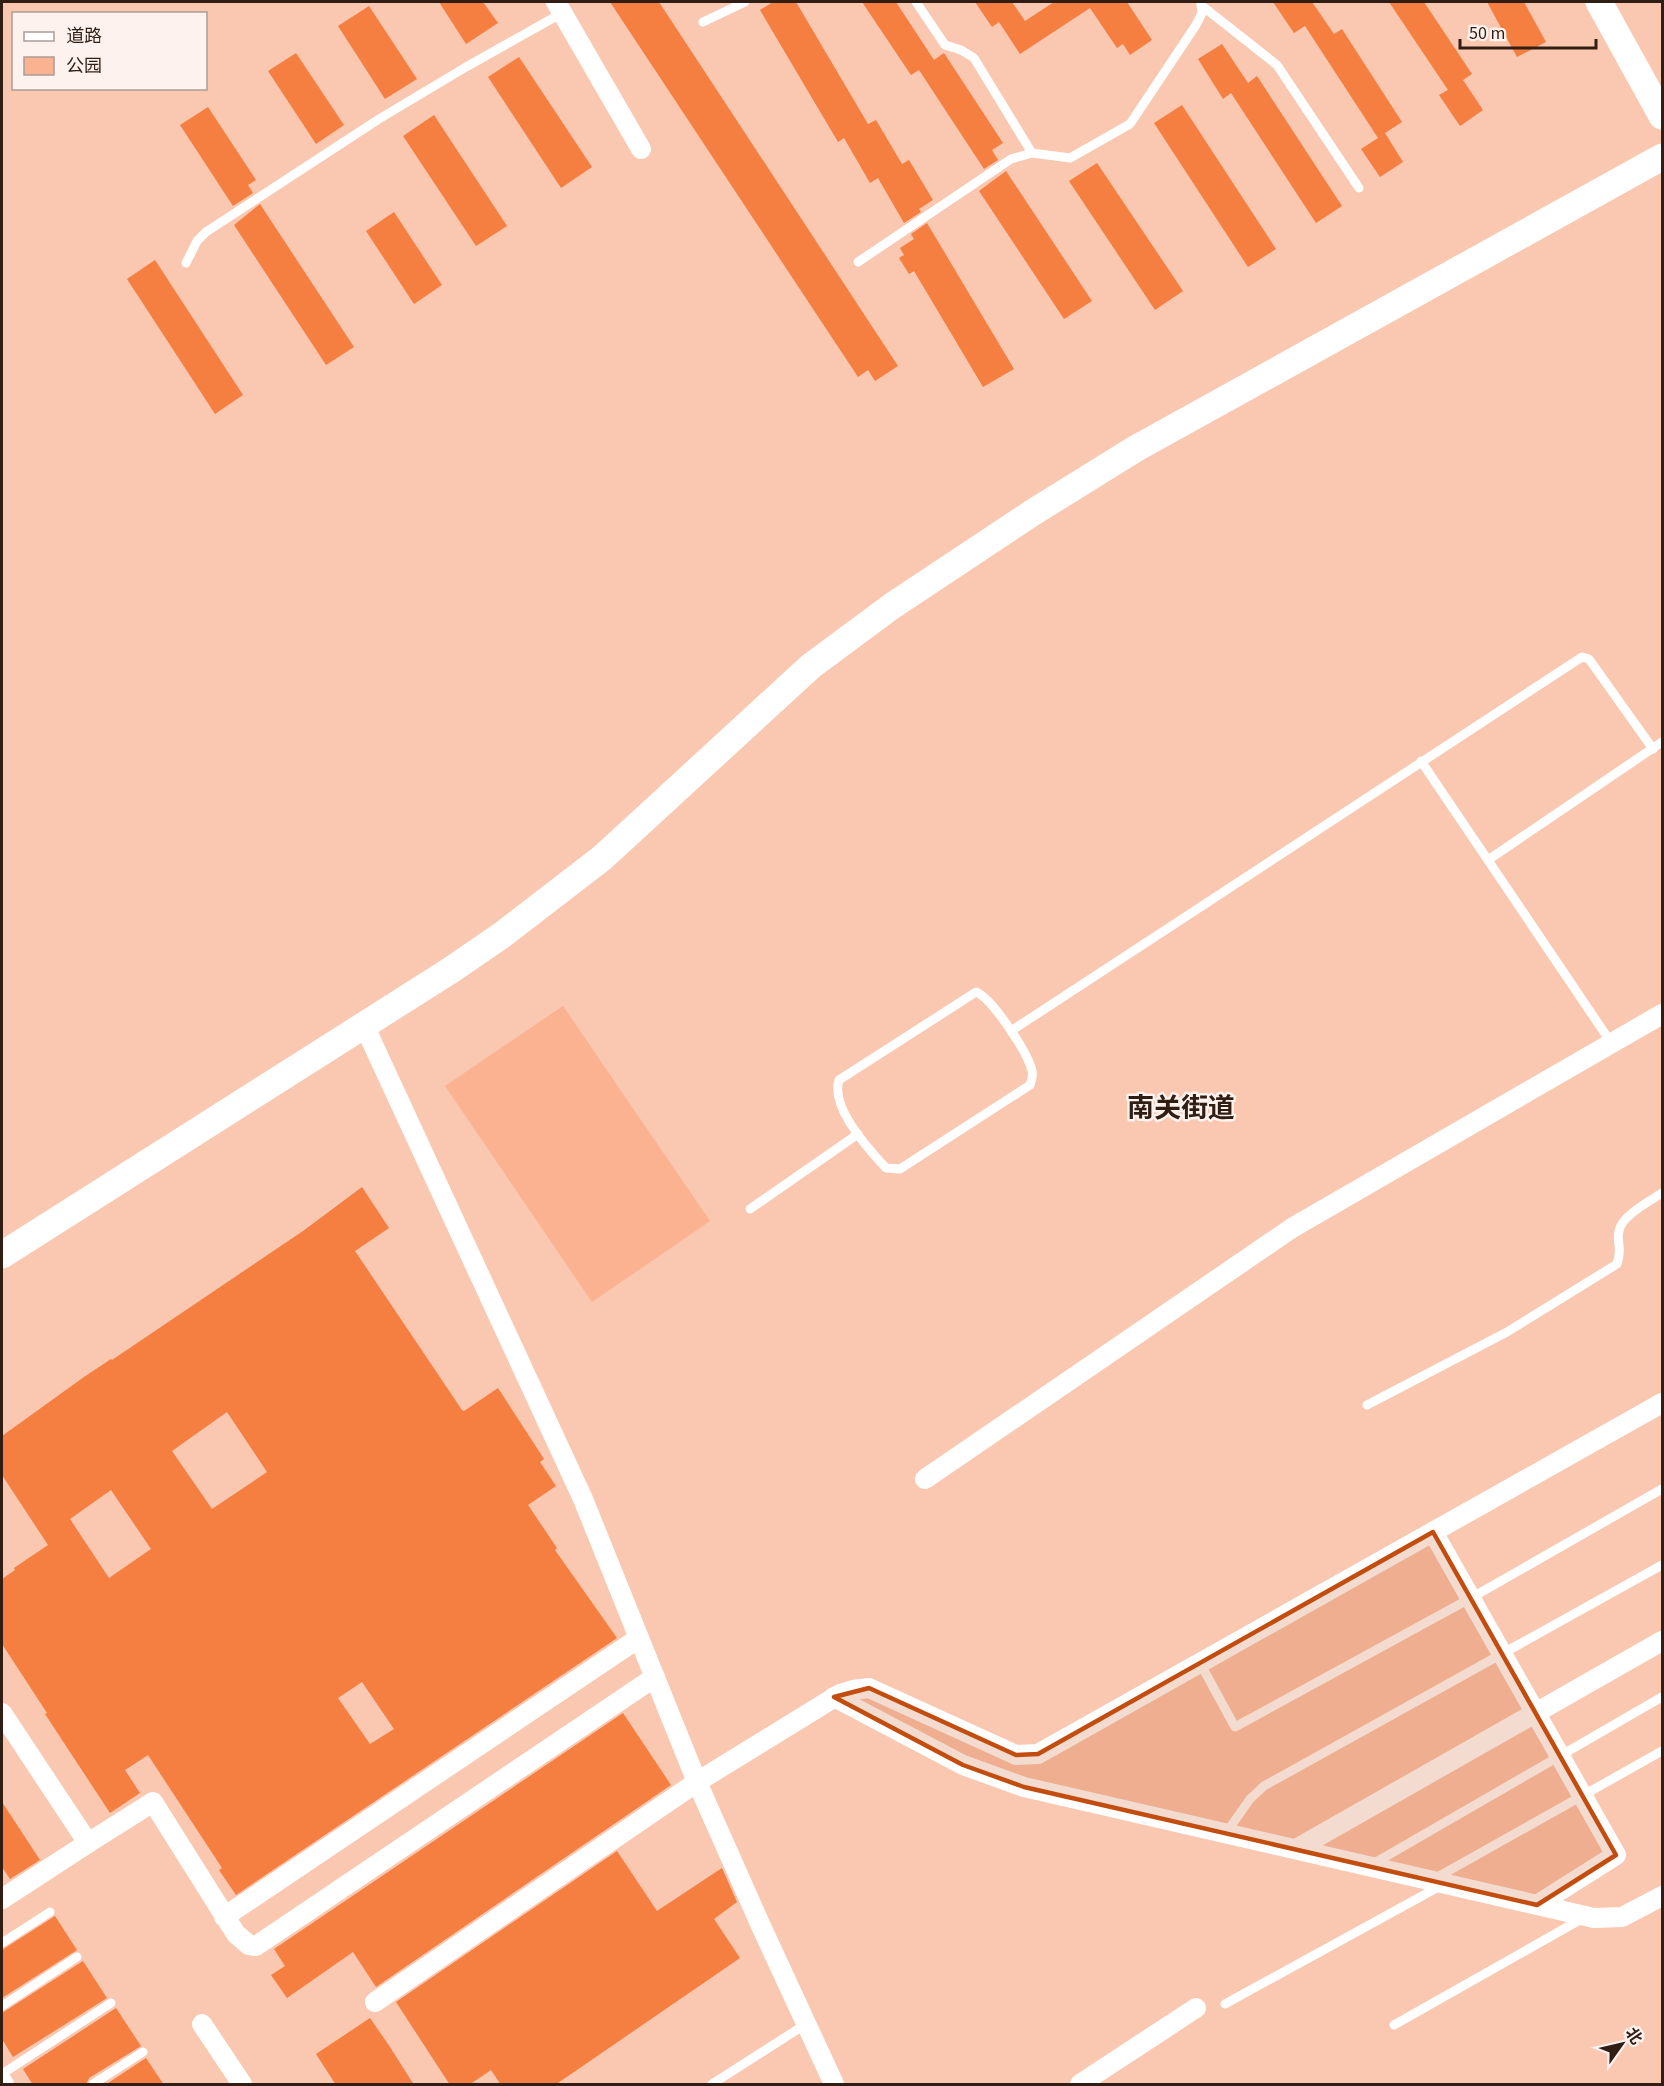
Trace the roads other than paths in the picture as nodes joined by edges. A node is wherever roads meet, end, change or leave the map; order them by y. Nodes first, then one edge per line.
1 (745, 2) edge
2 (916, 2) edge
3 (1599, 2) edge
4 (1201, 3) edge
5 (559, 7) edge
6 (703, 22) dead end
7 (1662, 116) edge
8 (641, 149) dead end
9 (1032, 153) junction
10 (1662, 157) edge
11 (1359, 188) dead end
12 (858, 262) dead end
13 (186, 263) dead end
14 (1662, 742) edge
15 (1653, 749) junction
16 (1421, 761) junction
17 (1488, 860) junction
18 (1662, 1014) edge
19 (364, 1025) junction
20 (1011, 1031) junction
21 (1612, 1044) junction
22 (858, 1134) junction
23 (1662, 1193) edge
24 (750, 1209) dead end
25 (2, 1255) edge
26 (1366, 1405) dead end
27 (1662, 1405) edge
28 (925, 1479) dead end
29 (1662, 1489) edge
30 (1433, 1532) junction
31 (1662, 1565) edge
32 (1471, 1598) junction
33 (639, 1638) junction
34 (1662, 1641) edge
35 (1502, 1654) junction
36 (1200, 1663) junction
37 (655, 1677) junction
38 (834, 1697) junction
39 (1662, 1697) edge
40 (1536, 1714) junction
41 (4, 1724) edge
42 (1662, 1751) edge
43 (1027, 1756) junction
44 (1560, 1756) junction
45 (697, 1782) junction
46 (1024, 1787) junction
47 (1583, 1797) junction
48 (1226, 1833) junction
49 (88, 1843) junction
50 (1296, 1849) junction
51 (1370, 1866) junction
52 (1438, 1882) junction
53 (1662, 1896) edge
54 (2, 1899) edge
55 (1537, 1905) junction
56 (50, 1912) dead end
57 (1587, 1916) junction
58 (224, 1917) junction
59 (2, 1943) edge
60 (78, 1957) dead end
61 (375, 2002) dead end
62 (111, 2003) dead end
63 (1225, 2004) dead end
64 (2, 2006) edge
65 (1196, 2008) dead end
66 (202, 2024) dead end
67 (806, 2025) junction
68 (1394, 2025) dead end
69 (143, 2052) dead end
70 (2, 2074) edge
71 (2, 2081) edge
72 (4, 2085) edge
73 (93, 2085) edge
74 (242, 2085) edge
75 (712, 2085) edge
76 (834, 2085) edge
77 (1080, 2085) edge

1 - 6 lane
2 - 9 lane
3 - 7 street
4 - 9 lane
4 - 11 lane
5 - 8 street
5 - 13 lane
9 - 12 lane
10 - 19 street
14 - 15 lane
15 - 16 lane
15 - 17 lane
16 - 17 lane
16 - 20 lane
17 - 21 lane
18 - 21 street
19 - 25 street
19 - 33 street
20 - 22 lane
20 - 22 lane
21 - 28 street
22 - 24 lane
23 - 26 lane
27 - 30 street
29 - 32 lane
30 - 32 street
30 - 36 street
31 - 35 lane
32 - 35 street
32 - 36 lane
33 - 37 street
33 - 58 street
34 - 40 street
35 - 40 street
35 - 48 lane
36 - 43 street
37 - 45 street
37 - 58 street
38 - 43 street
38 - 45 street
38 - 46 street
39 - 44 lane
40 - 44 street
40 - 50 street
41 - 49 street
42 - 47 lane
43 - 46 street
44 - 47 street
44 - 51 lane
45 - 61 street
45 - 67 street
46 - 48 street
47 - 52 lane
47 - 55 street
48 - 50 street
49 - 54 street
49 - 58 street
50 - 51 street
51 - 52 street
52 - 55 street
52 - 63 lane
53 - 57 street
55 - 57 street
56 - 59 lane
57 - 68 lane
60 - 64 lane
62 - 70 lane
65 - 77 street
66 - 74 street
67 - 75 lane
67 - 76 street
69 - 73 lane
71 - 72 street

